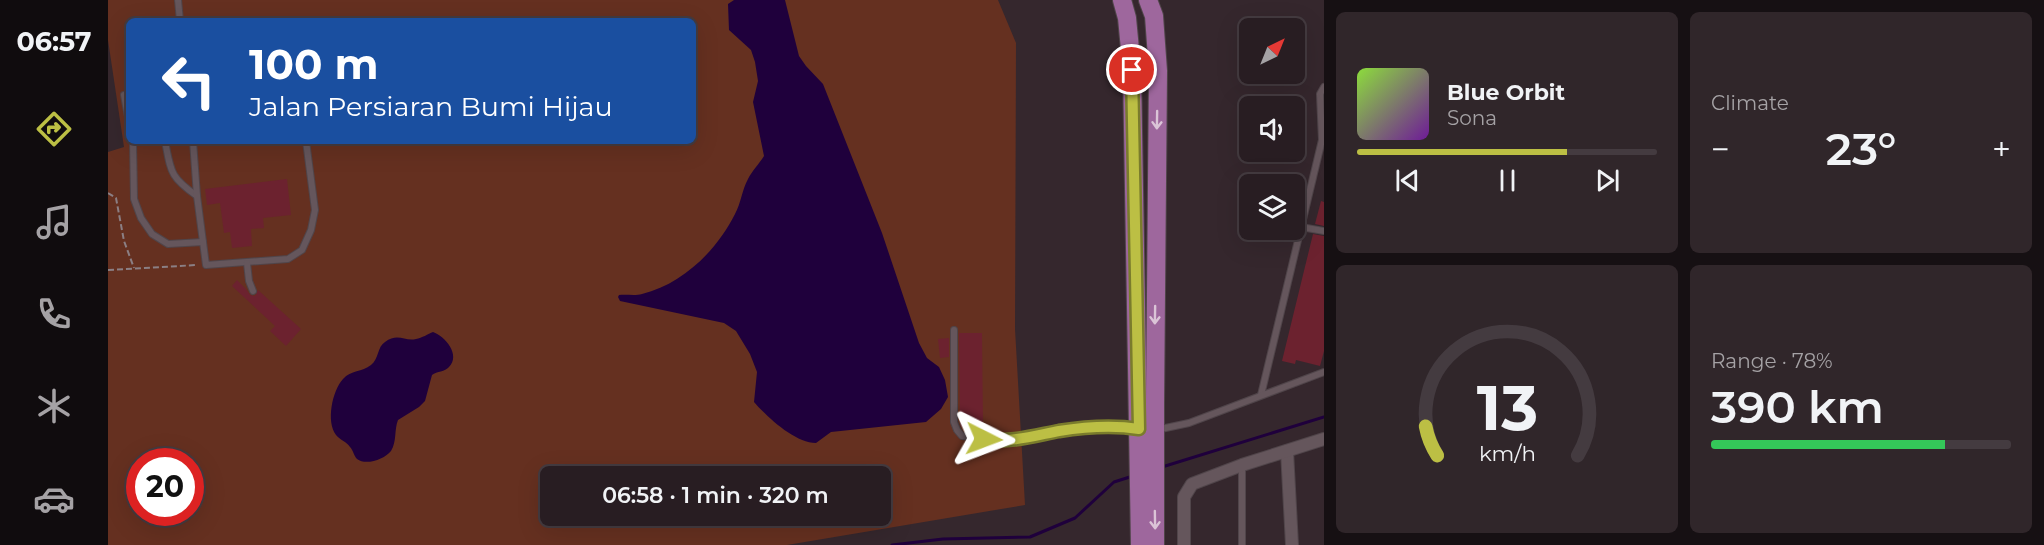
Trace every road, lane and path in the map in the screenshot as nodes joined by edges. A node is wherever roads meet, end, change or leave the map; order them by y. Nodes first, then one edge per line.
1 (178, 0) edge
2 (1122, 0) edge
3 (1148, 0) edge
4 (180, 18) edge
5 (1324, 87) edge
6 (124, 95) dead end
7 (126, 106) edge
8 (133, 144) edge
9 (166, 144) edge
10 (193, 144) edge
11 (306, 144) edge
12 (108, 193) edge
13 (197, 196) junction
14 (1305, 210) edge
15 (1305, 228) edge
16 (1324, 231) edge
17 (1298, 240) edge
18 (203, 242) junction
19 (248, 263) junction
20 (206, 265) junction
21 (134, 268) junction
22 (108, 270) edge
23 (253, 291) dead end
24 (954, 330) dead end
25 (1324, 372) edge
26 (1261, 395) junction
27 (1147, 439) junction
28 (1324, 439) edge
29 (1287, 451) junction
30 (1242, 465) junction
31 (1147, 496) junction
32 (1140, 545) edge
33 (1155, 545) edge
34 (1184, 545) edge
35 (1242, 545) edge
36 (1292, 545) edge

1 - 4 lane
2 - 27 main road
3 -> 27 main road
5 - 14 lane
6 - 7 lane
8 - 18 lane
9 - 13 lane
10 - 13 lane
11 - 19 lane
12 - 21 path
13 - 18 lane
15 - 16 lane
17 - 26 lane
18 - 20 lane
19 - 20 lane
19 - 23 lane
20 - 21 path
21 - 22 path
24 - 27 lane
25 - 26 lane
26 - 27 lane
27 - 31 main road
28 - 29 street
29 - 30 street
29 - 36 street
30 - 34 street
30 - 35 lane
31 - 32 main road
31 -> 33 main road

